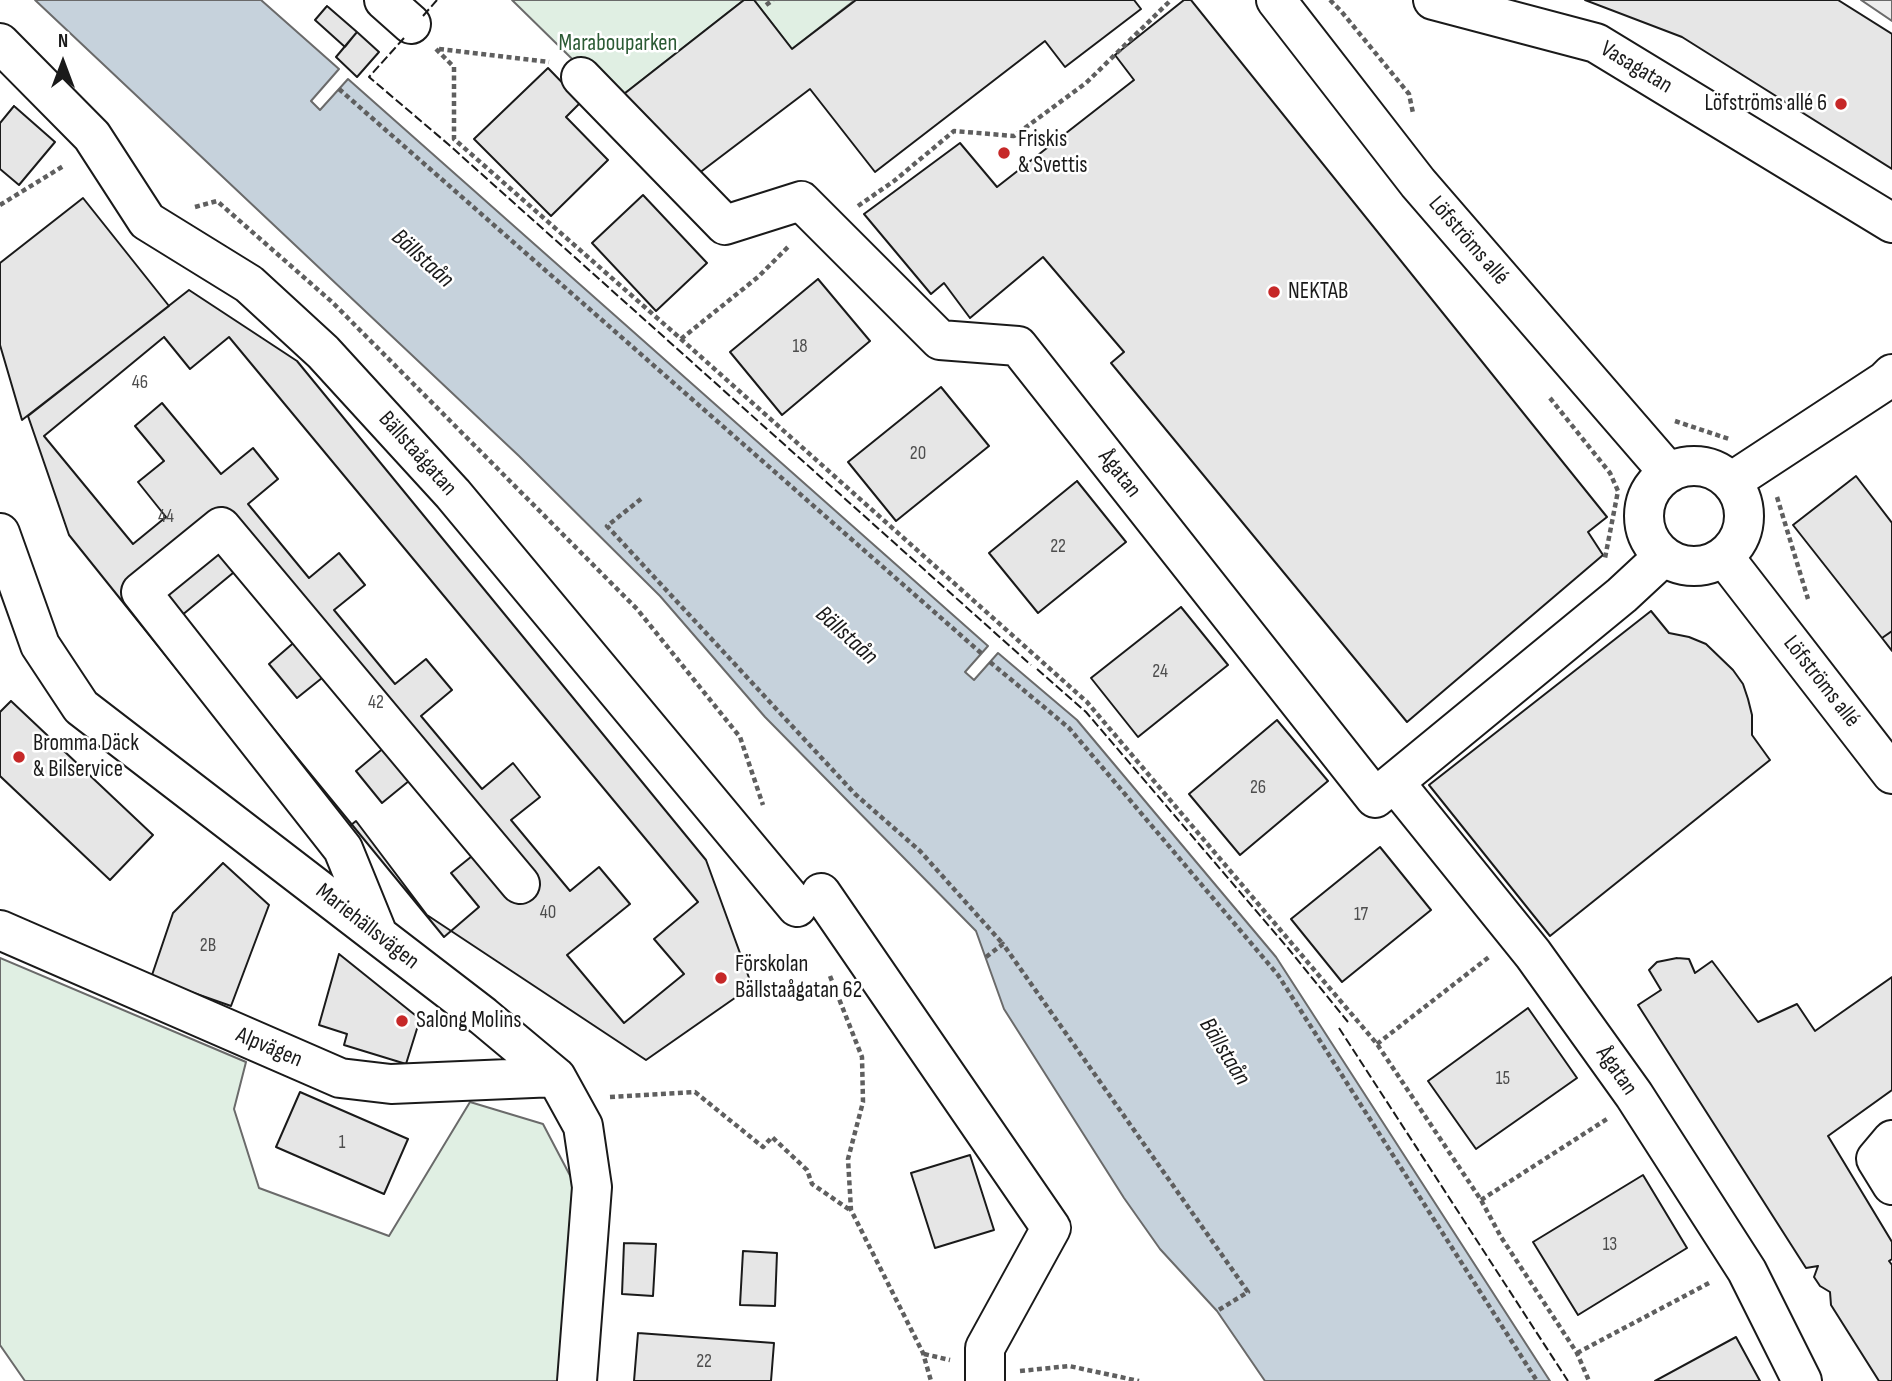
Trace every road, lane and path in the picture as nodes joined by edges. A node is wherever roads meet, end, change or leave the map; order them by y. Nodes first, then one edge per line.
1 (773, 0) edge
2 (1171, 0) edge
3 (1276, 0) edge
4 (1433, 0) edge
5 (766, 5) dead end
6 (410, 24) edge
7 (0, 43) edge
8 (581, 77) joint
9 (339, 89) dead end
10 (63, 167) dead end
11 (0, 205) edge
12 (813, 212) junction
13 (1892, 223) edge
14 (681, 339) junction
15 (1892, 374) edge
16 (1541, 387) dead end
17 (1670, 419) dead end
18 (1669, 473) junction
19 (1743, 475) junction
20 (641, 499) dead end
21 (0, 533) edge
22 (1664, 556) junction
23 (1724, 557) junction
24 (1622, 595) junction
25 (1813, 606) dead end
26 (981, 653) dead end
27 (989, 662) dead end
28 (1892, 774) edge
29 (1395, 783) junction
30 (520, 884) dead end
31 (0, 930) edge
32 (1518, 935) junction
33 (379, 936) junction
34 (1003, 944) junction
35 (986, 957) dead end
36 (827, 971) dead end
37 (1377, 1044) junction
38 (563, 1089) junction
39 (1637, 1100) junction
40 (1892, 1140) edge
41 (1892, 1185) edge
42 (1482, 1200) junction
43 (851, 1210) junction
44 (1743, 1265) junction
45 (1217, 1311) dead end
46 (1577, 1353) junction
47 (984, 1374) edge
48 (577, 1381) edge
49 (932, 1381) edge
50 (1139, 1381) edge
51 (1537, 1381) edge
52 (1589, 1381) edge
53 (1802, 1381) edge

1 - 5 path
2 - 12 path
3 - 18 street, Löfströms allé
4 - 13 street, Vasagatan
6 - 8 path
6 - 14 path
7 - 47 street, Bällstaågatan
8 - 12 street
9 - 26 path
10 - 11 path
12 - 14 path
12 - 29 street, Ågatan
14 - 37 path
15 - 19 street
16 - 24 path
17 - 19 path
18 - 19 street
18 - 22 street
19 - 23 street
19 - 25 path
20 - 34 path
21 - 33 street, Mariehällsvägen
22 - 23 street
22 - 24 street, Ågatan
23 - 28 street, Löfströms allé
24 - 29 street, Ågatan
27 - 51 path
29 - 32 street, Ågatan
30 - 33 street
31 - 38 street, Alpvägen
32 - 37 path
32 - 39 street, Ågatan
33 - 38 street, Mariehällsvägen
34 - 35 path
34 - 45 path
36 - 43 path
37 - 42 path
38 - 43 path
38 - 48 street, Mariehällsvägen
39 - 42 path
39 - 44 street, Ågatan
40 - 41 street
42 - 46 path
43 - 49 path
44 - 46 path
44 - 53 street, Ågatan
46 - 52 path
47 - 50 path

